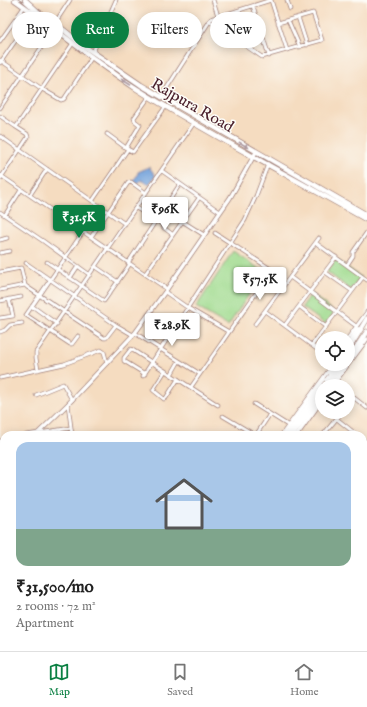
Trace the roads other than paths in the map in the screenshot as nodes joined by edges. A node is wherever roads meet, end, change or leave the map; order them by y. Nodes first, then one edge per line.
1 (14, 0) edge
2 (25, 0) edge
3 (70, 0) edge
4 (116, 0) edge
5 (213, 0) edge
6 (271, 0) edge
7 (287, 0) edge
8 (253, 6) junction
9 (24, 7) junction
10 (290, 9) dead end
11 (33, 12) edge
12 (34, 12) edge
13 (62, 12) edge
14 (217, 12) edge
15 (232, 12) edge
16 (255, 12) edge
17 (298, 17) junction
18 (288, 20) junction
19 (209, 21) edge
20 (278, 23) junction
21 (63, 30) edge
22 (0, 41) edge
23 (12, 45) edge
24 (307, 45) junction
25 (71, 46) edge
26 (266, 46) edge
27 (300, 47) junction
28 (41, 48) edge
29 (82, 48) edge
30 (248, 48) edge
31 (287, 50) junction
32 (93, 54) junction
33 (269, 56) junction
34 (0, 62) edge
35 (22, 76) junction
36 (42, 89) junction
37 (150, 97) junction
38 (161, 97) junction
39 (166, 106) junction
40 (0, 108) edge
41 (0, 116) edge
42 (194, 123) junction
43 (140, 125) junction
44 (16, 127) junction
45 (148, 130) junction
46 (107, 134) dead end
47 (0, 136) edge
48 (127, 149) junction
49 (20, 150) junction
50 (255, 154) junction
51 (268, 164) junction
52 (47, 169) junction
53 (162, 171) junction
54 (0, 177) edge
55 (180, 184) junction
56 (21, 190) junction
57 (146, 193) junction
58 (30, 196) junction
59 (199, 198) junction
60 (93, 200) junction
61 (136, 208) junction
62 (109, 211) junction
63 (0, 212) edge
64 (220, 212) junction
65 (5, 215) junction
66 (367, 215) edge
67 (156, 220) junction
68 (367, 220) edge
69 (182, 221) junction
70 (126, 224) junction
71 (83, 232) junction
72 (367, 232) edge
73 (215, 233) dead end
74 (172, 234) junction
75 (204, 235) junction
76 (90, 237) junction
77 (7, 238) dead end
78 (319, 238) dead end
79 (0, 240) edge
80 (229, 243) junction
81 (316, 243) junction
82 (108, 249) junction
83 (10, 250) dead end
84 (0, 253) edge
85 (336, 257) junction
86 (66, 258) junction
87 (47, 262) dead end
88 (26, 263) dead end
89 (129, 263) junction
90 (347, 265) junction
91 (78, 266) junction
92 (96, 267) junction
93 (58, 270) junction
94 (0, 272) edge
95 (325, 272) junction
96 (145, 274) junction
97 (90, 275) junction
98 (290, 277) junction
99 (363, 277) junction
100 (70, 278) junction
101 (51, 280) junction
102 (367, 280) edge
103 (118, 282) junction
104 (25, 285) junction
105 (82, 287) junction
106 (0, 290) edge
107 (166, 291) junction
108 (352, 291) junction
109 (311, 292) junction
110 (21, 296) dead end
111 (40, 296) junction
112 (75, 297) junction
113 (9, 299) junction
114 (0, 301) edge
115 (32, 306) junction
116 (300, 307) junction
117 (188, 308) junction
118 (265, 311) junction
119 (337, 311) junction
120 (367, 312) edge
121 (64, 313) junction
122 (0, 318) edge
123 (367, 318) edge
124 (22, 323) dead end
125 (57, 324) junction
126 (255, 324) dead end
127 (116, 325) junction
128 (286, 326) junction
129 (356, 326) junction
130 (326, 327) junction
131 (353, 331) edge
132 (0, 332) edge
133 (229, 332) junction
134 (367, 332) edge
135 (51, 333) junction
136 (134, 334) junction
137 (355, 334) edge
138 (78, 336) dead end
139 (355, 338) edge
140 (367, 339) edge
141 (312, 345) junction
142 (315, 347) edge
143 (162, 349) junction
144 (355, 350) edge
145 (179, 361) junction
146 (107, 363) junction
147 (153, 363) junction
148 (38, 370) junction
149 (339, 371) edge
150 (165, 372) junction
151 (200, 374) junction
152 (171, 375) junction
153 (0, 378) edge
154 (178, 379) junction
155 (332, 379) edge
156 (332, 379) edge
157 (191, 387) junction
158 (36, 395) dead end
159 (315, 396) edge
160 (315, 397) edge
161 (355, 399) edge
162 (72, 400) junction
163 (68, 404) junction
164 (254, 404) dead end
165 (315, 404) edge
166 (218, 405) dead end
167 (367, 408) edge
168 (315, 410) edge
169 (270, 414) junction
170 (223, 416) dead end
171 (336, 419) joint
172 (289, 426) junction
173 (72, 428) joint
174 (40, 431) edge
175 (57, 431) edge
176 (249, 431) edge
177 (259, 431) edge
178 (285, 431) edge
179 (290, 431) edge
180 (295, 431) edge
181 (300, 431) edge
182 (326, 431) edge
183 (351, 431) edge

1 - 9 main road, Rajpura Road
2 - 12 main road, Rajpura Road
3 - 13 street
4 - 32 street
5 - 14 street
6 - 8 street
6 - 20 street
7 - 10 street
8 - 15 street
8 - 16 street
9 - 11 main road, Rajpura Road
9 - 22 street
17 - 18 street
17 - 24 street
17 - 24 street
18 - 20 street
18 - 27 street
19 - 38 street
20 - 31 street
21 - 32 main road, Rajpura Road
23 - 34 street
24 - 27 street
25 - 36 street
26 - 33 street
27 - 31 street
28 - 35 street
29 - 32 main road, Rajpura Road
30 - 33 street
31 - 33 street
32 - 36 street
37 -> 32 main road, Rajpura Road
32 - 38 main road, Rajpura Road
34 - 35 street
35 - 36 street
35 - 40 street
36 - 44 street
37 - 39 main road, Rajpura Road
37 - 43 street
38 -> 50 main road, Rajpura Road
39 - 42 main road, Rajpura Road
39 - 45 street
41 - 44 street
42 - 50 main road, Rajpura Road
42 - 53 street
43 - 45 street
43 - 48 street
44 - 49 street
45 - 48 street
46 - 48 street
47 - 49 street
48 - 60 street
49 - 52 street
49 - 54 street
50 - 51 main road, Rajpura Road
50 - 64 street
50 - 66 main road, Rajpura Road
51 - 68 main road, Rajpura Road
51 - 80 street
52 - 58 street
52 - 60 street
53 - 55 street
53 - 57 street
54 - 56 street
55 - 59 street
55 - 67 street
56 - 58 street
56 - 65 street
57 - 61 street
57 - 62 street
58 - 71 street
59 - 64 street
59 - 69 street
60 - 62 street
61 - 67 street
61 - 70 street
62 - 70 street
62 - 76 street
63 - 65 street
64 - 75 street
65 - 86 street
67 - 74 street
67 - 89 street
69 - 74 street
69 - 75 street
70 - 82 street
71 - 76 street
71 - 86 street
72 - 90 street
73 - 80 street
74 - 96 street
75 - 107 street
76 - 82 street
77 - 79 street
78 - 81 street
80 - 117 street
80 - 133 street
81 - 85 street
81 - 98 street
82 - 89 street
82 - 92 street
83 - 84 street
85 - 90 street
85 - 95 street
86 - 91 street
86 - 93 street
87 - 93 street
88 - 101 street
89 - 96 street
89 - 103 street
90 - 99 street
91 - 97 street
91 - 100 street
92 - 97 street
92 - 103 street
93 - 100 street
93 - 101 street
94 - 104 street
95 - 108 street
95 - 109 street
96 - 107 street
97 - 105 street
98 - 109 street
98 - 118 street
99 - 102 street
99 - 108 street
100 - 105 street
101 - 111 street
101 - 112 street
103 - 105 street
104 - 106 street
104 - 111 street
105 - 112 street
107 - 117 street
107 - 136 street
108 - 119 street
109 - 116 street
109 - 119 street
110 - 113 street
111 - 115 street
111 - 121 street
112 - 121 street
112 - 127 street
113 - 114 street
113 - 122 street
115 - 125 street
115 - 135 street
116 - 128 street
116 - 130 street
117 - 133 street
117 - 143 street
118 - 126 street
118 - 128 street
119 - 129 street
119 - 130 street
120 - 129 street
121 - 125 street
121 - 127 street
123 - 137 main road
123 - 139 highway
124 - 132 street
125 - 135 street
127 - 136 street
128 - 141 street
129 - 131 street
130 - 141 street
133 - 151 street
134 - 144 highway
135 - 138 street
135 - 148 street
136 - 143 street
136 - 146 street
140 - 155 street
141 - 142 street
143 - 145 street
143 - 147 street
145 - 151 street
145 - 152 street
146 - 148 street
146 - 162 street
147 - 147 street
147 - 150 street
148 - 153 street
149 - 156 highway
150 - 152 street
150 - 154 street
151 - 157 street
152 - 154 street
154 - 157 street
157 - 166 street
158 - 162 street
159 - 179 highway
160 - 172 main road
161 - 167 street
162 - 163 street
163 - 173 street
163 - 174 street
164 - 169 street
165 - 180 highway
168 - 181 street
169 - 172 street
169 - 177 street
170 - 176 street
171 - 182 street
171 - 183 street
172 - 178 main road
173 - 175 street

